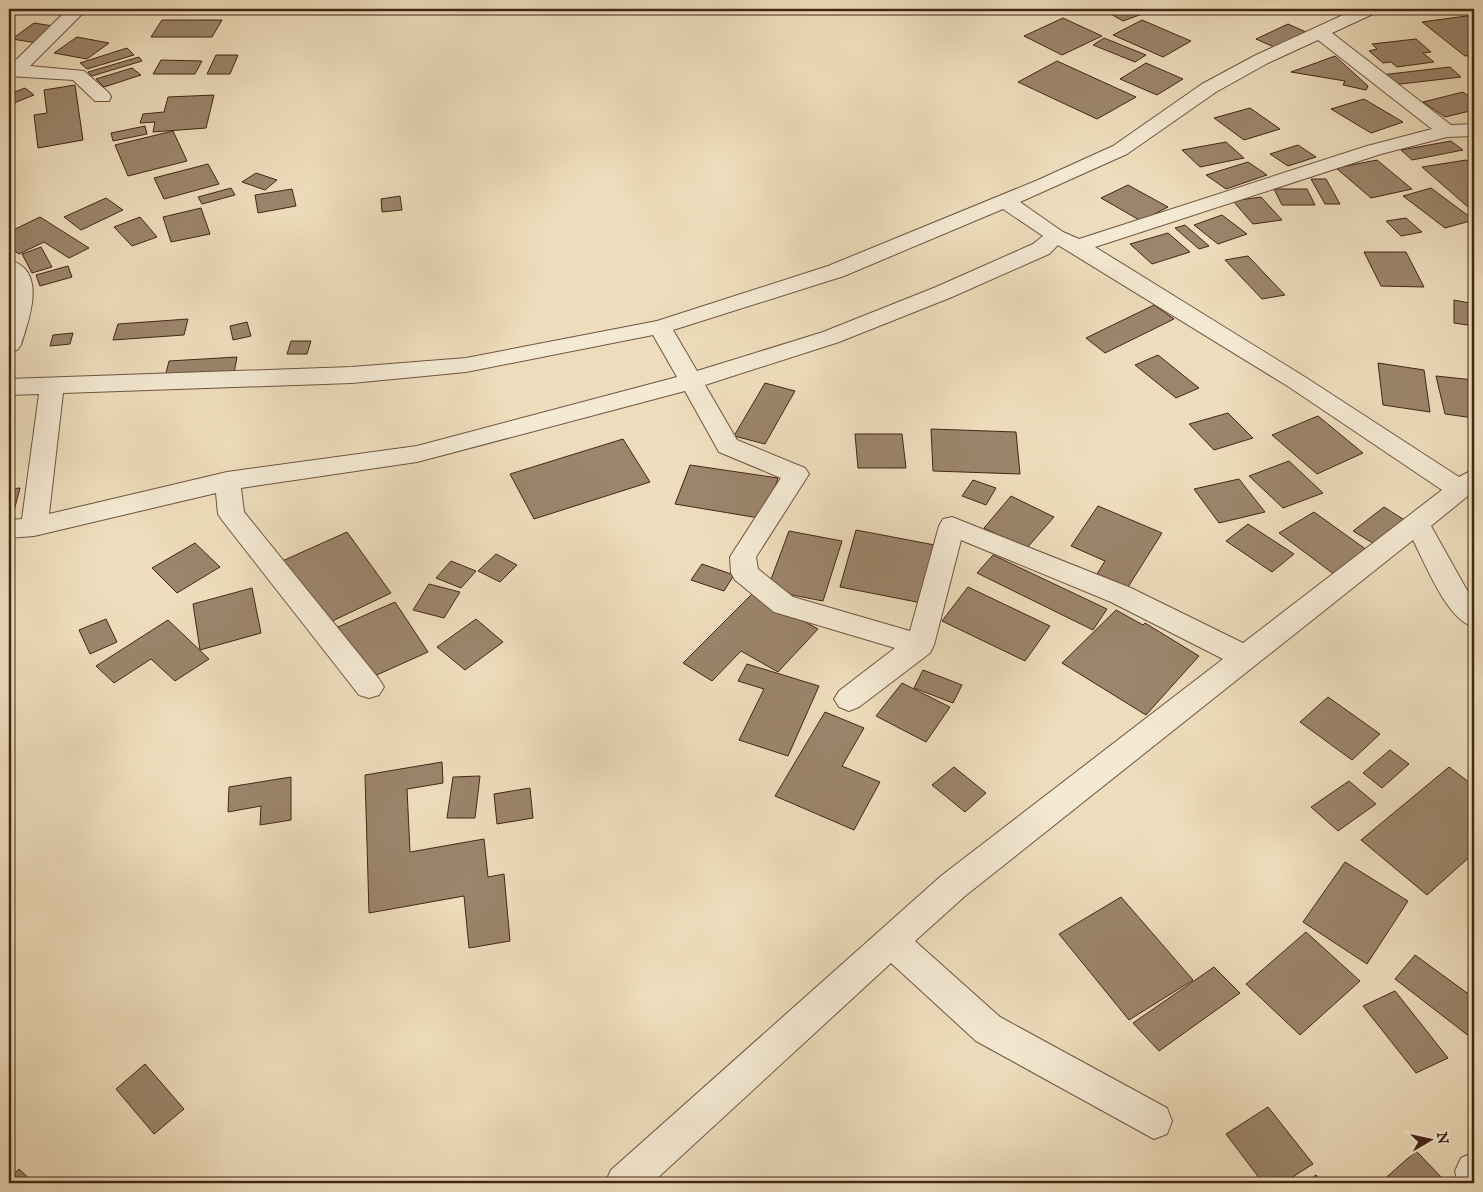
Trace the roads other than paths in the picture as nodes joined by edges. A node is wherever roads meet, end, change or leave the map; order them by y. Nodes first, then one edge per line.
1 (78, 9) edge
2 (1369, 9) edge
3 (1319, 32) junction
4 (10, 71) edge
5 (102, 97) dead end
6 (1474, 130) edge
7 (1447, 131) junction
8 (1006, 201) junction
9 (1056, 236) junction
10 (1078, 246) junction
11 (9, 267) edge
12 (660, 327) junction
13 (9, 345) edge
14 (691, 381) junction
15 (52, 386) junction
16 (9, 387) edge
17 (227, 481) junction
18 (1467, 484) edge
19 (1417, 524) junction
20 (34, 526) junction
21 (9, 529) edge
22 (1474, 617) edge
23 (920, 645) junction
24 (1247, 658) junction
25 (369, 687) dead end
26 (849, 698) dead end
27 (892, 942) junction
28 (1154, 1121) dead end
29 (1474, 1172) edge
30 (1474, 1177) edge
31 (624, 1183) edge

1 - 4 street
2 - 3 street
3 - 7 street
3 - 8 street
4 - 5 street
6 - 7 street
7 - 10 street
8 - 9 street
8 - 12 street
9 - 10 street
9 - 14 street
10 - 18 street
11 - 13 street
12 - 14 street
12 - 15 street
14 - 17 street
14 - 23 street
15 - 16 street
15 - 20 street
17 - 20 street
17 - 25 street
18 - 19 street
19 - 22 street
19 - 24 street
20 - 21 street
23 - 24 street
23 - 26 street
24 - 27 street
27 - 28 street
27 - 31 street
29 - 30 street

